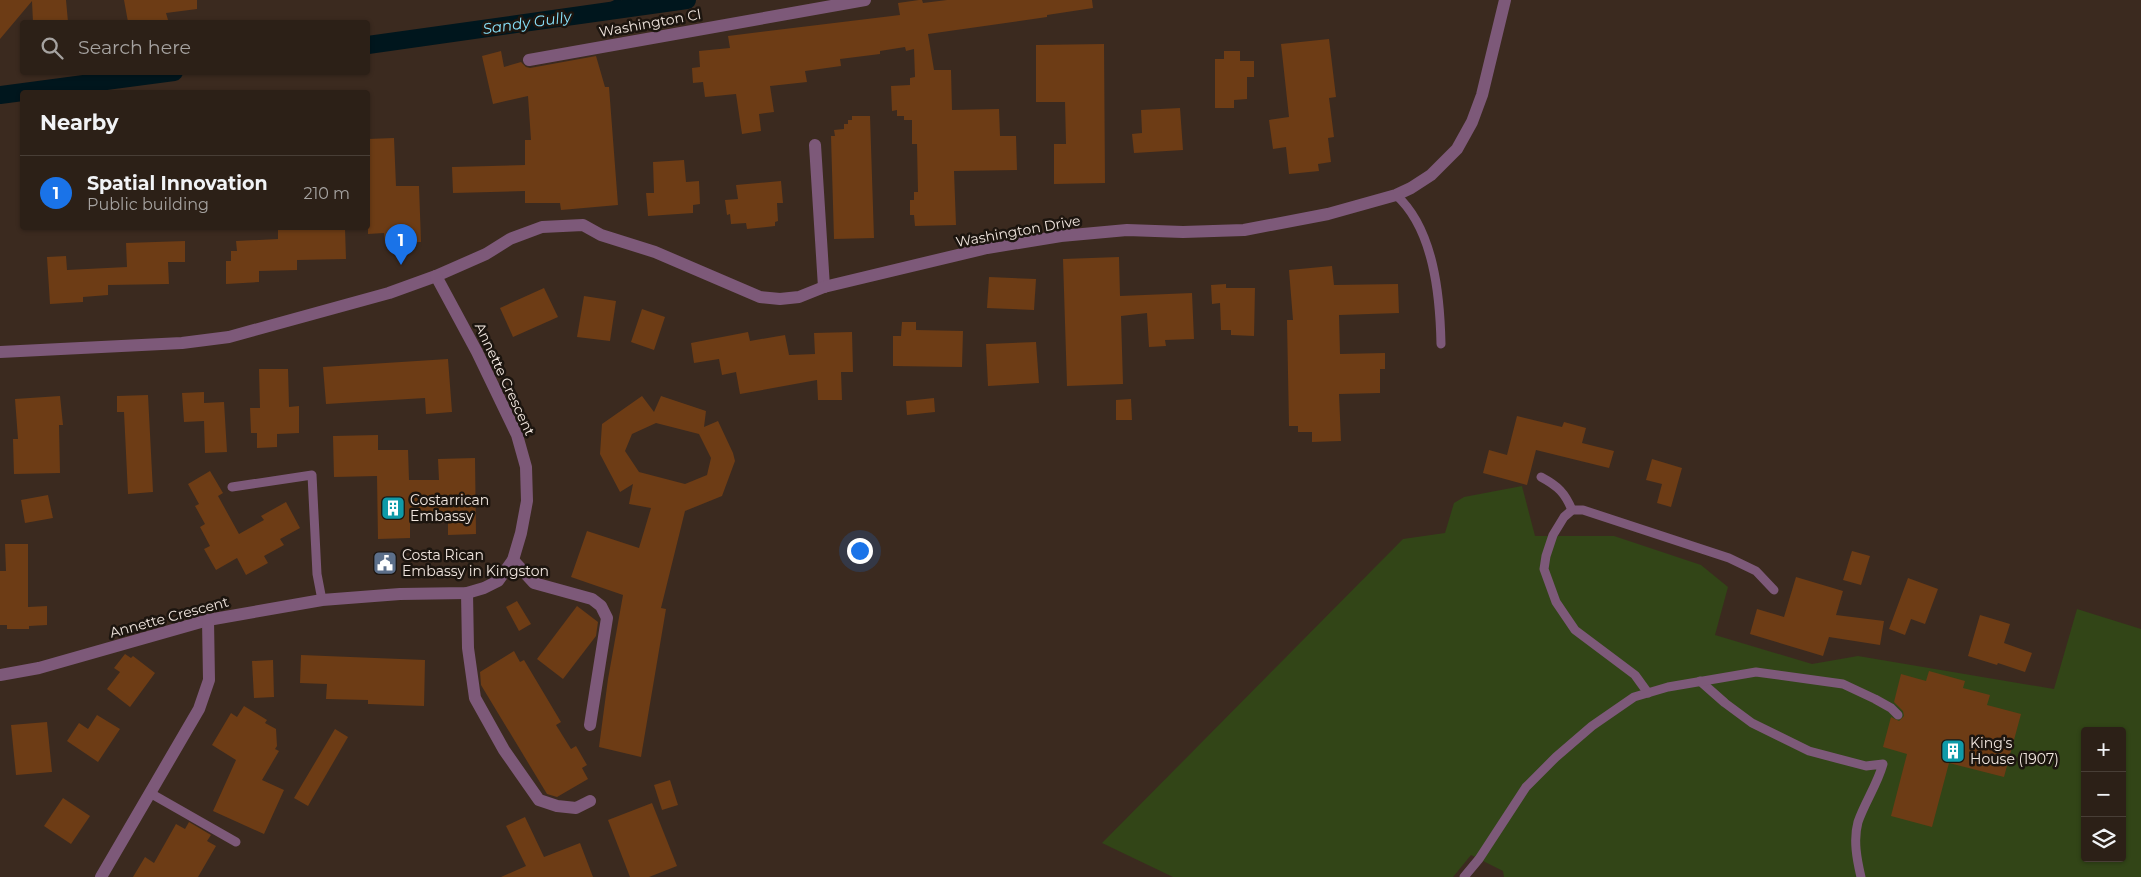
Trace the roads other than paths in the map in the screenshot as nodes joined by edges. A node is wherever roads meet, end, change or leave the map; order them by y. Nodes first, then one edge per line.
1 (865, 0) edge
2 (1505, 0) edge
3 (529, 60) dead end
4 (815, 145) dead end
5 (1396, 195) junction
6 (436, 276) junction
7 (824, 287) junction
8 (1441, 344) dead end
9 (0, 352) edge
10 (1541, 477) dead end
11 (232, 486) dead end
12 (1572, 510) junction
13 (512, 560) junction
14 (1774, 590) dead end
15 (467, 593) junction
16 (322, 600) junction
17 (208, 620) junction
18 (0, 675) edge
19 (1700, 681) junction
20 (1648, 693) junction
21 (1898, 715) dead end
22 (590, 725) dead end
23 (150, 793) junction
24 (590, 801) dead end
25 (236, 842) dead end
26 (101, 877) edge
27 (1464, 877) edge
28 (1861, 877) edge

1 - 3 street, Washington Cl
2 - 5 street, Washington Drive
4 - 7 street
5 - 7 street, Washington Drive
5 - 8 lane
6 - 7 street, Washington Drive
6 - 9 street
6 - 13 street, Annette Crescent
10 - 12 lane
11 - 16 lane
12 - 14 lane
12 - 20 lane
13 - 15 street, Annette Crescent
13 - 22 street
15 - 16 street, Annette Crescent
15 - 24 street
16 - 17 street, Annette Crescent
17 - 18 street, Annette Crescent
17 - 23 street
19 - 20 lane
19 - 21 lane
19 - 28 lane
20 - 27 lane
23 - 25 lane
23 - 26 street

